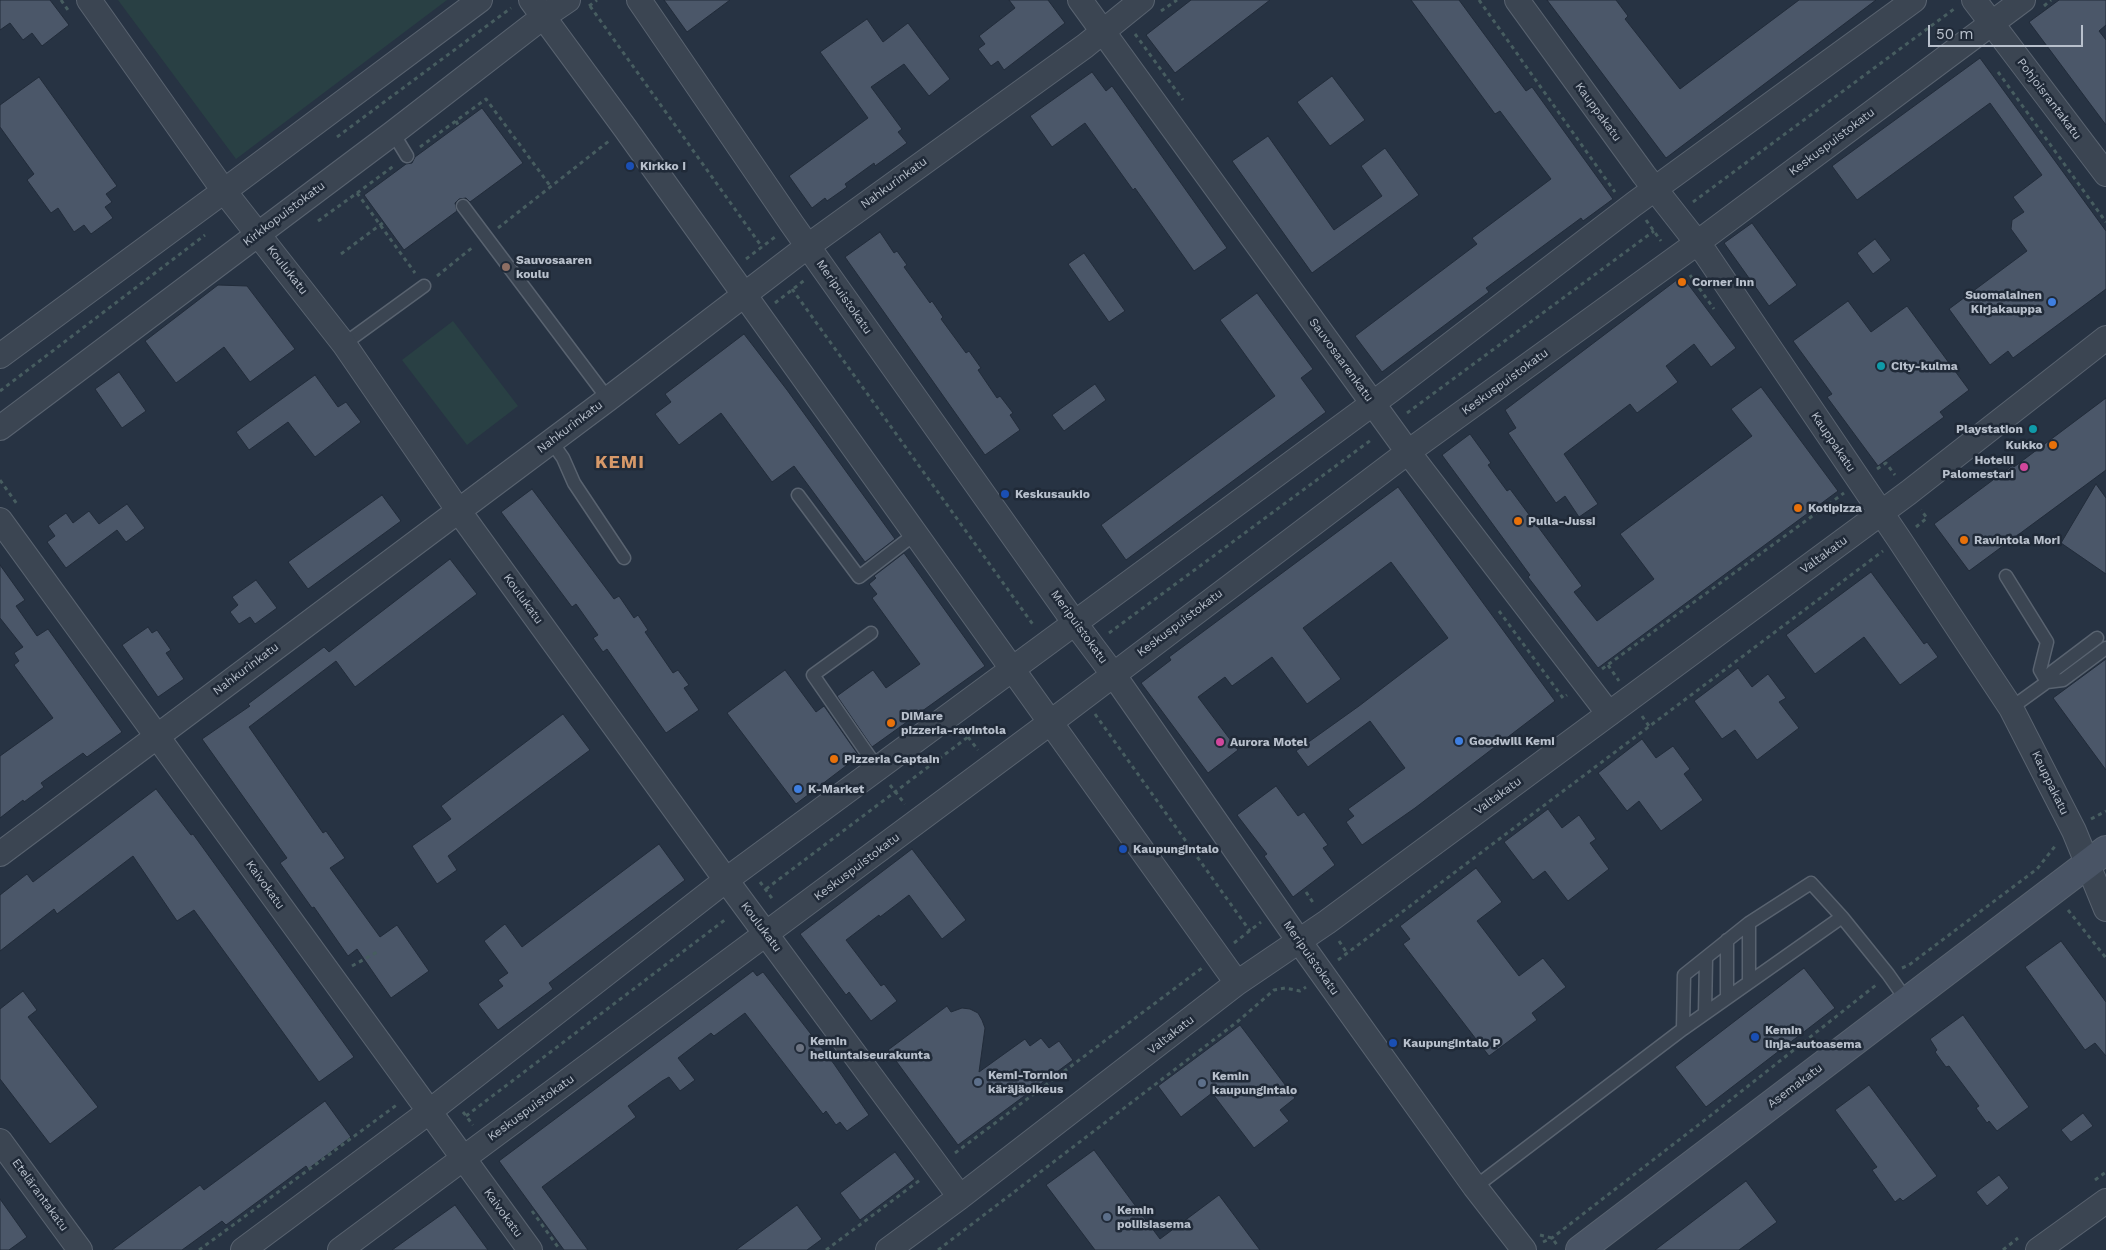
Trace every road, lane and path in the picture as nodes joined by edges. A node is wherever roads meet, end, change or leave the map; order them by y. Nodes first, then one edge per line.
1 (89, 0) edge
2 (480, 0) edge
3 (639, 0) edge
4 (1080, 0) edge
5 (1142, 0) edge
6 (1479, 0) edge
7 (1518, 0) edge
8 (1914, 0) edge
9 (2024, 0) edge
10 (579, 3) edge
11 (1951, 5) dead end
12 (1964, 5) edge
13 (529, 8) edge
14 (1983, 30) junction
15 (1102, 31) junction
16 (1994, 66) dead end
17 (456, 121) junction
18 (458, 125) dead end
19 (393, 133) junction
20 (330, 142) dead end
21 (407, 156) junction
22 (2106, 174) edge
23 (551, 186) dead end
24 (1655, 188) junction
25 (224, 192) junction
26 (357, 193) dead end
27 (1626, 200) junction
28 (1693, 202) dead end
29 (464, 206) dead end
30 (384, 222) dead end
31 (2106, 222) edge
32 (1654, 231) junction
33 (259, 233) junction
34 (205, 235) dead end
35 (1697, 243) junction
36 (808, 246) junction
37 (341, 254) dead end
38 (1674, 259) junction
39 (740, 264) dead end
40 (807, 278) dead end
41 (424, 286) dead end
42 (792, 290) junction
43 (744, 296) junction
44 (769, 308) dead end
45 (1715, 310) dead end
46 (2106, 338) edge
47 (344, 344) junction
48 (0, 356) edge
49 (0, 391) edge
50 (608, 399) junction
51 (1372, 403) junction
52 (1407, 413) dead end
53 (0, 428) edge
54 (551, 441) junction
55 (1400, 458) junction
56 (1886, 463) dead end
57 (0, 480) edge
58 (1849, 483) junction
59 (798, 496) dead end
60 (458, 510) junction
61 (9, 512) edge
62 (1881, 513) junction
63 (1927, 518) dead end
64 (914, 534) junction
65 (1899, 539) junction
66 (624, 558) dead end
67 (2006, 576) dead end
68 (1495, 605) dead end
69 (1074, 622) junction
70 (1035, 628) dead end
71 (871, 633) dead end
72 (1108, 634) dead end
73 (2097, 638) dead end
74 (2106, 648) edge
75 (1012, 670) junction
76 (1113, 674) junction
77 (2047, 682) junction
78 (1585, 683) junction
79 (2011, 708) junction
80 (1093, 712) dead end
81 (1609, 714) junction
82 (952, 715) junction
83 (1051, 722) junction
84 (157, 736) junction
85 (878, 769) junction
86 (895, 792) junction
87 (2106, 811) edge
88 (918, 821) junction
89 (2074, 832) junction
90 (0, 854) edge
91 (2097, 858) edge
92 (726, 880) junction
93 (766, 890) dead end
94 (2106, 909) edge
95 (1277, 910) junction
96 (2068, 910) dead end
97 (1842, 917) junction
98 (726, 920) dead end
99 (1749, 923) junction
100 (1250, 931) junction
101 (766, 934) junction
102 (1337, 939) dead end
103 (1727, 940) junction
104 (1298, 941) junction
105 (379, 951) dead end
106 (1347, 954) junction
107 (1217, 956) junction
108 (1706, 958) junction
109 (2106, 958) edge
110 (352, 966) dead end
111 (1322, 974) junction
112 (1888, 974) junction
113 (1749, 981) junction
114 (1237, 983) junction
115 (1727, 997) junction
116 (1907, 1001) junction
117 (1705, 1013) junction
118 (1683, 1030) junction
119 (416, 1092) junction
120 (430, 1111) junction
121 (466, 1116) dead end
122 (0, 1140) edge
123 (464, 1158) junction
124 (938, 1166) junction
125 (1475, 1187) junction
126 (960, 1197) junction
127 (996, 1198) dead end
128 (2106, 1201) edge
129 (1000, 1203) junction
130 (1529, 1248) edge
131 (80, 1250) edge
132 (199, 1250) edge
133 (243, 1250) edge
134 (340, 1250) edge
135 (530, 1250) edge
136 (826, 1250) edge
137 (888, 1250) edge
138 (938, 1250) edge
139 (1580, 1250) edge
140 (2038, 1250) edge

1 - 25 street, Koulukatu
2 - 25 street
3 - 36 street, Meripuistokatu
4 - 15 street, Sauvosaarenkatu
5 - 15 street, Nahkurinkatu
6 - 27 path
7 - 24 street, Kauppakatu
8 - 24 street
9 - 14 street, Keskuspuistokatu
10 - 13 street, Kirkkopuistokatu
10 - 39 path
11 - 12 path
12 - 14 street, Pohjoisrantakatu
12 - 14 path
12 - 28 path
13 - 19 street, Kirkkopuistokatu
13 - 20 path
13 - 43 street
14 - 22 street, Pohjoisrantakatu
14 - 35 street, Keskuspuistokatu
15 - 36 street, Nahkurinkatu
15 - 51 street, Sauvosaarenkatu
16 - 31 path
17 - 18 path
17 - 21 path
17 - 23 path
19 - 21 lane
19 - 33 street, Kirkkopuistokatu
21 - 26 path
24 - 27 street
24 - 35 street, Kauppakatu
25 - 33 street, Koulukatu
25 - 48 street
27 - 32 path
27 - 51 street
29 - 50 lane
30 - 37 path
32 - 38 path
32 - 52 path
33 - 47 street, Koulukatu
33 - 53 street, Kirkkopuistokatu
34 - 49 path
35 - 38 street, Keskuspuistokatu
35 - 58 street, Kauppakatu
36 - 43 street, Nahkurinkatu
36 - 69 street, Meripuistokatu
38 - 45 path
38 - 55 street, Keskuspuistokatu
40 - 42 path
41 - 47 lane
42 - 44 path
42 - 70 path
43 - 50 street, Nahkurinkatu
43 - 64 street
46 - 62 street, Valtakatu
47 - 60 street, Koulukatu
50 - 54 street, Nahkurinkatu
51 - 55 street, Sauvosaarenkatu
51 - 69 street
54 - 60 street, Nahkurinkatu
54 - 66 lane
55 - 72 path
55 - 76 street, Keskuspuistokatu
55 - 78 street, Sauvosaarenkatu
56 - 58 path
57 - 61 path
58 - 62 street, Kauppakatu
58 - 78 path
59 - 64 lane
60 - 84 street, Nahkurinkatu
60 - 92 street, Koulukatu
61 - 84 street, Kaivokatu
62 - 65 street, Kauppakatu
62 - 81 street, Valtakatu
63 - 65 path
64 - 75 street
65 - 79 street, Kauppakatu
65 - 106 path
67 - 77 lane
68 - 78 path
69 - 75 street
69 - 76 street, Meripuistokatu
71 - 85 lane
73 - 77 lane
74 - 77 lane
75 - 82 street
75 - 83 street
76 - 83 street, Keskuspuistokatu
76 - 95 street, Meripuistokatu
77 - 79 lane
78 - 81 street, Sauvosaarenkatu
79 - 89 street, Kauppakatu
80 - 100 path
81 - 104 street, Valtakatu
82 - 85 street
82 - 86 path
83 - 88 street, Keskuspuistokatu
83 - 107 street
84 - 90 street, Nahkurinkatu
84 - 119 street, Kaivokatu
85 - 86 path
85 - 92 street
86 - 88 path
86 - 93 path
87 - 89 path
88 - 101 street, Keskuspuistokatu
89 - 91 street, Kauppakatu
89 - 112 path
91 - 94 street, Kauppakatu
91 - 116 main road, Asemakatu
92 - 101 street, Koulukatu
92 - 120 street
95 - 100 path
95 - 104 street, Meripuistokatu
96 - 109 path
97 - 99 lane
97 - 112 lane
97 - 113 lane
98 - 121 path
99 - 103 lane
99 - 113 lane
100 - 107 path
101 - 123 street, Keskuspuistokatu
101 - 124 street, Koulukatu
102 - 106 path
103 - 108 lane
103 - 115 lane
104 - 111 street, Meripuistokatu
104 - 114 street, Valtakatu
105 - 110 path
106 - 111 path
107 - 114 street
107 - 124 path
108 - 117 lane
108 - 118 lane
111 - 125 street, Meripuistokatu
111 - 129 path
112 - 116 lane
112 - 130 path
113 - 115 lane
114 - 126 street, Valtakatu
115 - 117 lane
116 - 139 main road, Asemakatu
117 - 118 lane
118 - 125 lane
119 - 120 street, Kaivokatu
119 - 132 path
120 - 123 street, Kaivokatu
120 - 133 street
122 - 131 street, Etelärantakatu
123 - 134 street, Keskuspuistokatu
123 - 135 street, Kaivokatu
124 - 126 street, Koulukatu
124 - 136 path
125 - 130 street, Meripuistokatu
126 - 137 street, Valtakatu
127 - 129 path
128 - 140 street
129 - 138 path

